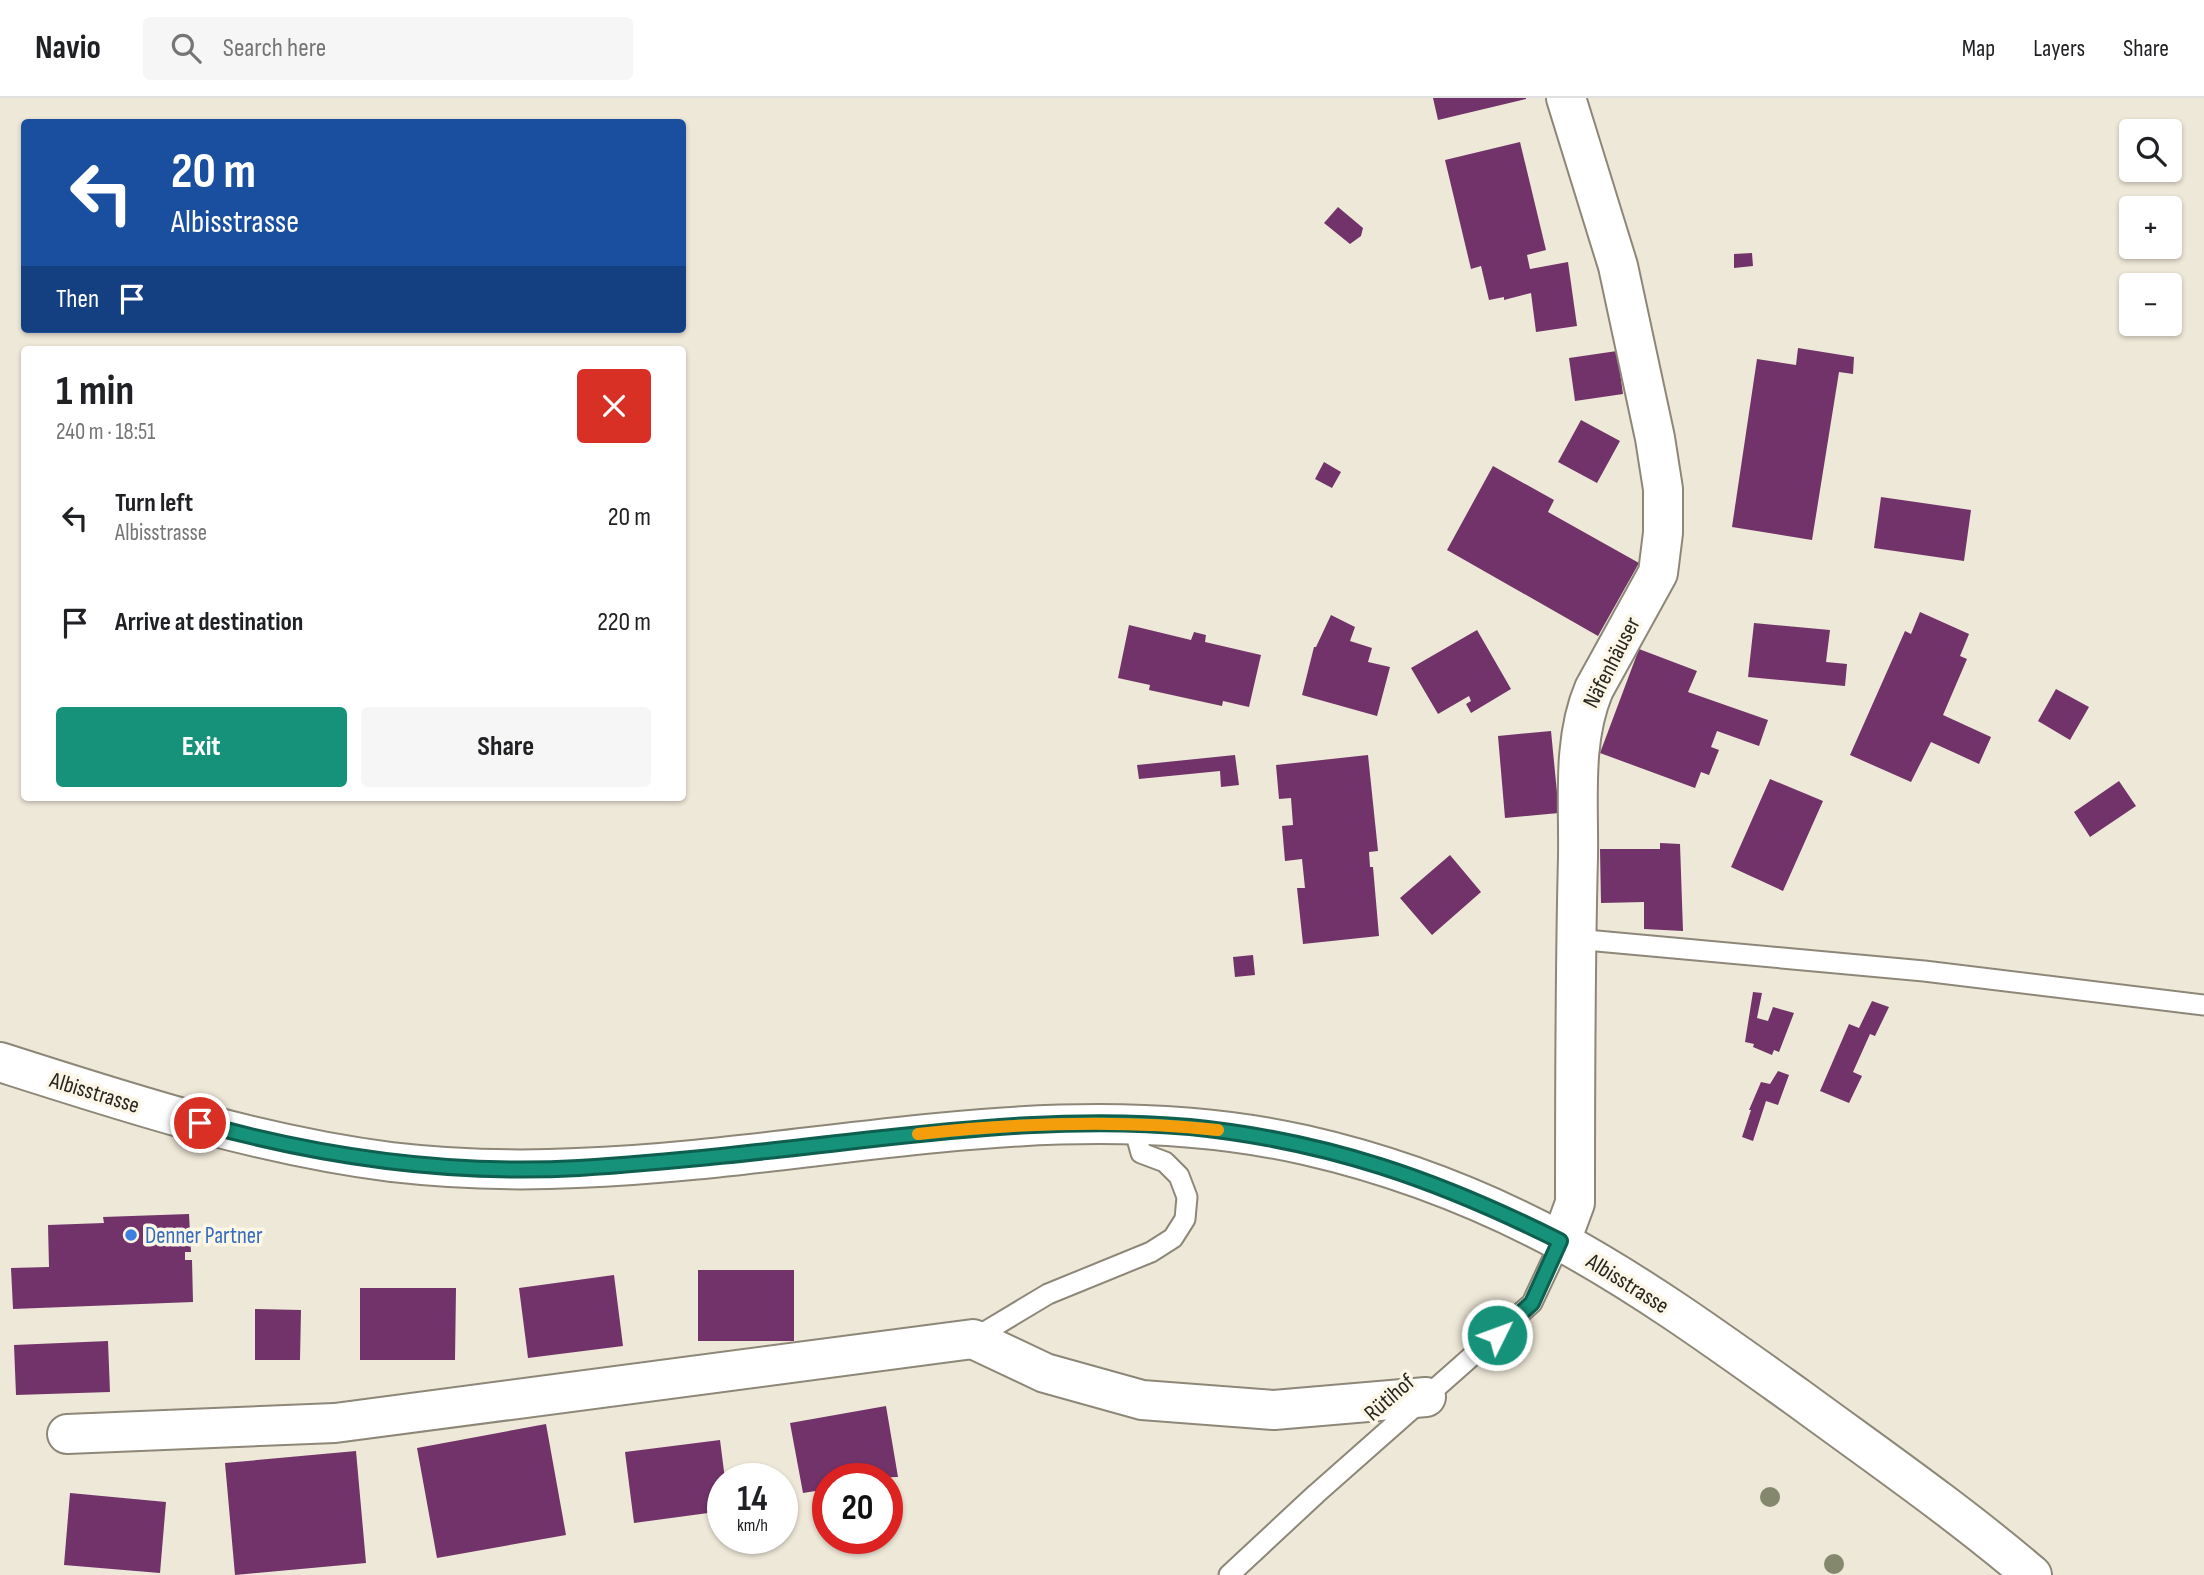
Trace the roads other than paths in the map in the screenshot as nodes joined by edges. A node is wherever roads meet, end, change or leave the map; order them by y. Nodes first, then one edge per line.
1 (1566, 98) edge
2 (1575, 939) junction
3 (2204, 1005) edge
4 (0, 1062) edge
5 (1133, 1124) junction
6 (1560, 1241) junction
7 (973, 1339) junction
8 (1426, 1397) junction
9 (66, 1434) dead end
10 (1229, 1575) edge
11 (2032, 1575) edge

1 - 2 street, Näfenhäuser
2 - 3 lane
2 - 6 street, Näfenhäuser
4 - 5 street, Albisstrasse
5 - 6 street, Albisstrasse
5 - 7 lane
6 - 8 lane, Rütihof
6 - 11 street, Albisstrasse
7 - 8 street
7 - 9 street
8 - 10 lane, Rütihof

